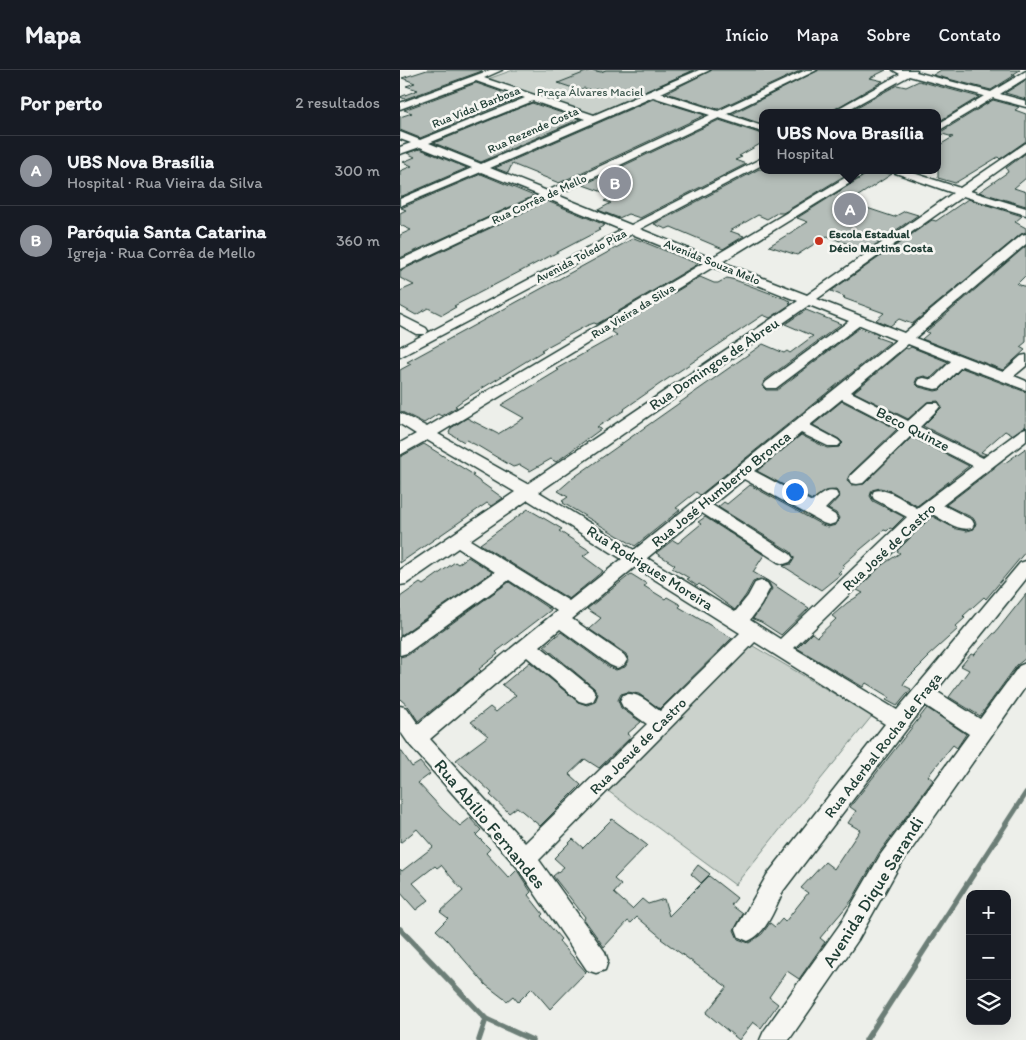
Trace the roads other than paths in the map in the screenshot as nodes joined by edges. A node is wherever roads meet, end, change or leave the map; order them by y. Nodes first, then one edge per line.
1 (498, 70) edge
2 (702, 70) edge
3 (813, 70) edge
4 (897, 70) edge
5 (917, 72) edge
6 (1026, 74) edge
7 (475, 78) junction
8 (651, 93) junction
9 (994, 94) junction
10 (533, 98) junction
11 (1026, 100) edge
12 (1026, 104) edge
13 (400, 106) edge
14 (853, 109) edge
15 (718, 116) junction
16 (592, 118) junction
17 (941, 126) edge
18 (400, 128) edge
19 (759, 128) edge
20 (400, 135) edge
21 (424, 141) junction
22 (1026, 146) edge
23 (400, 151) edge
24 (759, 153) edge
25 (759, 162) edge
26 (485, 166) junction
27 (859, 174) edge
28 (904, 174) edge
29 (721, 177) junction
30 (959, 192) junction
31 (551, 193) junction
32 (400, 203) edge
33 (1026, 212) edge
34 (630, 225) junction
35 (1026, 238) edge
36 (718, 261) junction
37 (400, 265) edge
38 (811, 298) junction
39 (400, 319) edge
40 (859, 320) junction
41 (421, 331) junction
42 (908, 335) junction
43 (400, 342) edge
44 (400, 353) edge
45 (1026, 358) edge
46 (960, 360) junction
47 (1008, 374) junction
48 (1026, 377) edge
49 (924, 382) dead end
50 (771, 385) dead end
51 (1026, 386) edge
52 (841, 393) junction
53 (933, 406) dead end
54 (400, 418) edge
55 (799, 426) junction
56 (909, 427) junction
57 (1026, 433) edge
58 (427, 434) junction
59 (833, 443) dead end
60 (400, 450) edge
61 (985, 466) junction
62 (743, 472) junction
63 (857, 479) dead end
64 (526, 491) junction
65 (880, 495) dead end
66 (830, 496) dead end
67 (701, 505) junction
68 (813, 510) junction
69 (924, 511) junction
70 (829, 519) dead end
71 (966, 524) dead end
72 (456, 539) junction
73 (635, 558) junction
74 (784, 558) dead end
75 (1026, 567) edge
76 (509, 570) junction
77 (400, 579) edge
78 (761, 588) dead end
79 (564, 614) junction
80 (745, 628) junction
81 (527, 646) junction
82 (400, 648) edge
83 (781, 649) junction
84 (617, 660) dead end
85 (1026, 671) edge
86 (922, 693) junction
87 (586, 694) dead end
88 (630, 701) dead end
89 (400, 714) edge
90 (899, 722) junction
91 (661, 723) junction
92 (982, 731) junction
93 (416, 738) junction
94 (525, 859) junction
95 (748, 929) dead end
96 (596, 961) dead end
97 (773, 1040) edge

1 - 7 street
2 - 8 street, Rua Rezende Costa
3 - 15 street, Rua Corrêa de Mello
4 - 5 street
5 - 9 street
5 - 14 street
6 - 9 street
7 - 10 street
7 - 13 street
8 - 15 street
8 - 16 street, Rua Rezende Costa
9 - 11 street
9 - 12 street
9 - 17 street
10 - 16 street
10 - 21 street, Rua Vidal Barbosa
15 - 19 street
15 - 31 street, Rua Corrêa de Mello
16 - 26 street, Rua Rezende Costa
18 - 21 street, Avenida Souza Melo
20 - 21 street, Avenida Souza Melo
21 - 23 street, Rua Vidal Barbosa
21 - 26 street, Avenida Souza Melo
22 - 30 street, Rua Domingos de Abreu
24 - 29 street, Avenida Toledo Piza
25 - 29 street, Avenida Toledo Piza
26 - 31 street, Avenida Souza Melo
26 - 32 street, Rua Rezende Costa
27 - 36 street, Rua Vieira da Silva
28 - 30 street
29 - 34 street, Avenida Toledo Piza
30 - 33 street
30 - 38 street, Rua Domingos de Abreu
31 - 34 street, Avenida Souza Melo
31 - 37 street, Rua Corrêa de Mello
34 - 36 street, Avenida Souza Melo
34 - 41 street, Avenida Toledo Piza
34 - 44 street, Avenida Toledo Piza
35 - 42 street, Rua José Humberto Bronca
36 - 38 street, Avenida Souza Melo
36 - 58 street, Rua Vieira da Silva
38 - 40 street, Avenida Souza Melo
38 - 42 street, Avenida Souza Melo
38 - 64 street, Rua Domingos de Abreu
39 - 41 street
40 - 42 street, Avenida Souza Melo
40 - 50 street
41 - 43 street, Avenida Toledo Piza
42 - 46 street, Avenida Souza Melo
42 - 47 street, Avenida Souza Melo
42 - 52 street, Rua José Humberto Bronca
45 - 47 street
46 - 47 street, Avenida Souza Melo
46 - 49 street
47 - 48 street, Avenida Souza Melo
47 - 51 street, Avenida Souza Melo
52 - 55 street, Rua José Humberto Bronca
52 - 56 street, Beco Quinze
53 - 56 street
54 - 58 street, Rua Rodrigues Moreira
55 - 59 street
55 - 62 street, Rua José Humberto Bronca
56 - 61 street, Beco Quinze
56 - 63 street
57 - 61 street, Rua José de Castro
58 - 60 street, Rua Vieira da Silva
58 - 64 street, Rua Rodrigues Moreira
61 - 69 street, Rua José de Castro
62 - 67 street, Rua José Humberto Bronca
62 - 68 street
64 - 72 street, Rua Domingos de Abreu
64 - 73 street, Rua Rodrigues Moreira
65 - 69 street
66 - 68 street
67 - 73 street, Rua José Humberto Bronca
67 - 74 street
68 - 70 street
69 - 71 street
69 - 83 street, Rua José de Castro
72 - 76 street
72 - 77 street, Rua Domingos de Abreu
73 - 79 street, Rua José Humberto Bronca
73 - 80 street, Rua Rodrigues Moreira
75 - 86 street, Rua Aderbal Rocha de Fraga
76 - 79 street
76 - 82 street
78 - 80 street, Rua Josué de Castro
79 - 81 street, Rua José Humberto Bronca
79 - 84 street
80 - 83 street, Rua Rodrigues Moreira
80 - 91 street, Rua Josué de Castro
81 - 87 street
81 - 93 street, Rua José Humberto Bronca
83 - 90 street, Rua Rodrigues Moreira
85 - 92 street, Avenida Dique Sarandi
86 - 90 street, Rua Aderbal Rocha de Fraga
86 - 92 street
88 - 91 street
89 - 93 street, Rua Abílio Fernandes
90 - 95 street, Rua Aderbal Rocha de Fraga
91 - 94 street, Rua Josué de Castro
92 - 97 street, Avenida Dique Sarandi
93 - 94 street, Rua Abílio Fernandes
94 - 96 street, Rua Abílio Fernandes

